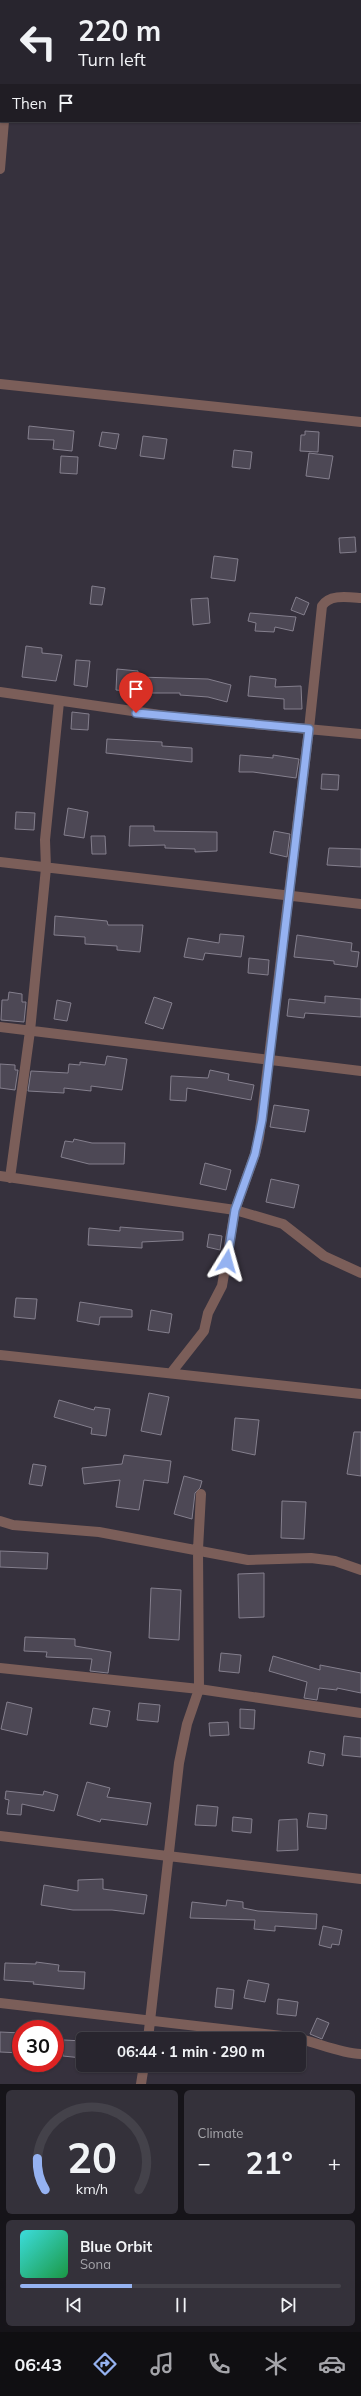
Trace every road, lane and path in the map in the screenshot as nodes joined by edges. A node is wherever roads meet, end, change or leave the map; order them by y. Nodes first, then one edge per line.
1 (4, 122) edge
2 (0, 169) edge
3 (0, 384) edge
4 (361, 422) edge
5 (361, 598) edge
6 (0, 692) edge
7 (58, 702) junction
8 (309, 729) junction
9 (361, 734) edge
10 (0, 862) edge
11 (46, 868) junction
12 (288, 897) junction
13 (361, 904) edge
14 (0, 1027) edge
15 (30, 1031) junction
16 (269, 1060) junction
17 (361, 1071) edge
18 (5, 1177) edge
19 (235, 1210) junction
20 (361, 1273) edge
21 (0, 1355) edge
22 (171, 1373) junction
23 (361, 1394) edge
24 (201, 1494) dead end
25 (0, 1521) edge
26 (198, 1549) junction
27 (361, 1570) edge
28 (0, 1668) edge
29 (199, 1689) junction
30 (361, 1713) edge
31 (0, 1836) edge
32 (170, 1855) junction
33 (361, 1879) edge
34 (0, 2003) edge
35 (151, 2020) junction
36 (149, 2032) edge
37 (361, 2054) edge
38 (143, 2072) edge
39 (141, 2084) edge

1 - 2 street
3 - 4 street
5 - 8 street
6 - 7 street
7 - 8 street
7 - 11 street
8 - 9 street
8 - 12 street
10 - 11 street
11 - 12 street
11 - 15 street
12 - 13 street
12 - 16 street
14 - 15 street
15 - 16 street
15 - 18 street
16 - 17 street
16 - 19 street
18 - 19 street
19 - 20 street
19 - 22 street
21 - 22 street
22 - 23 street
24 - 26 street
25 - 26 street
26 - 27 street
26 - 29 street
28 - 29 street
29 - 30 street
29 - 32 street
31 - 32 street
32 - 33 street
32 - 35 street
34 - 35 street
35 - 36 street
35 - 37 street
38 - 39 street

